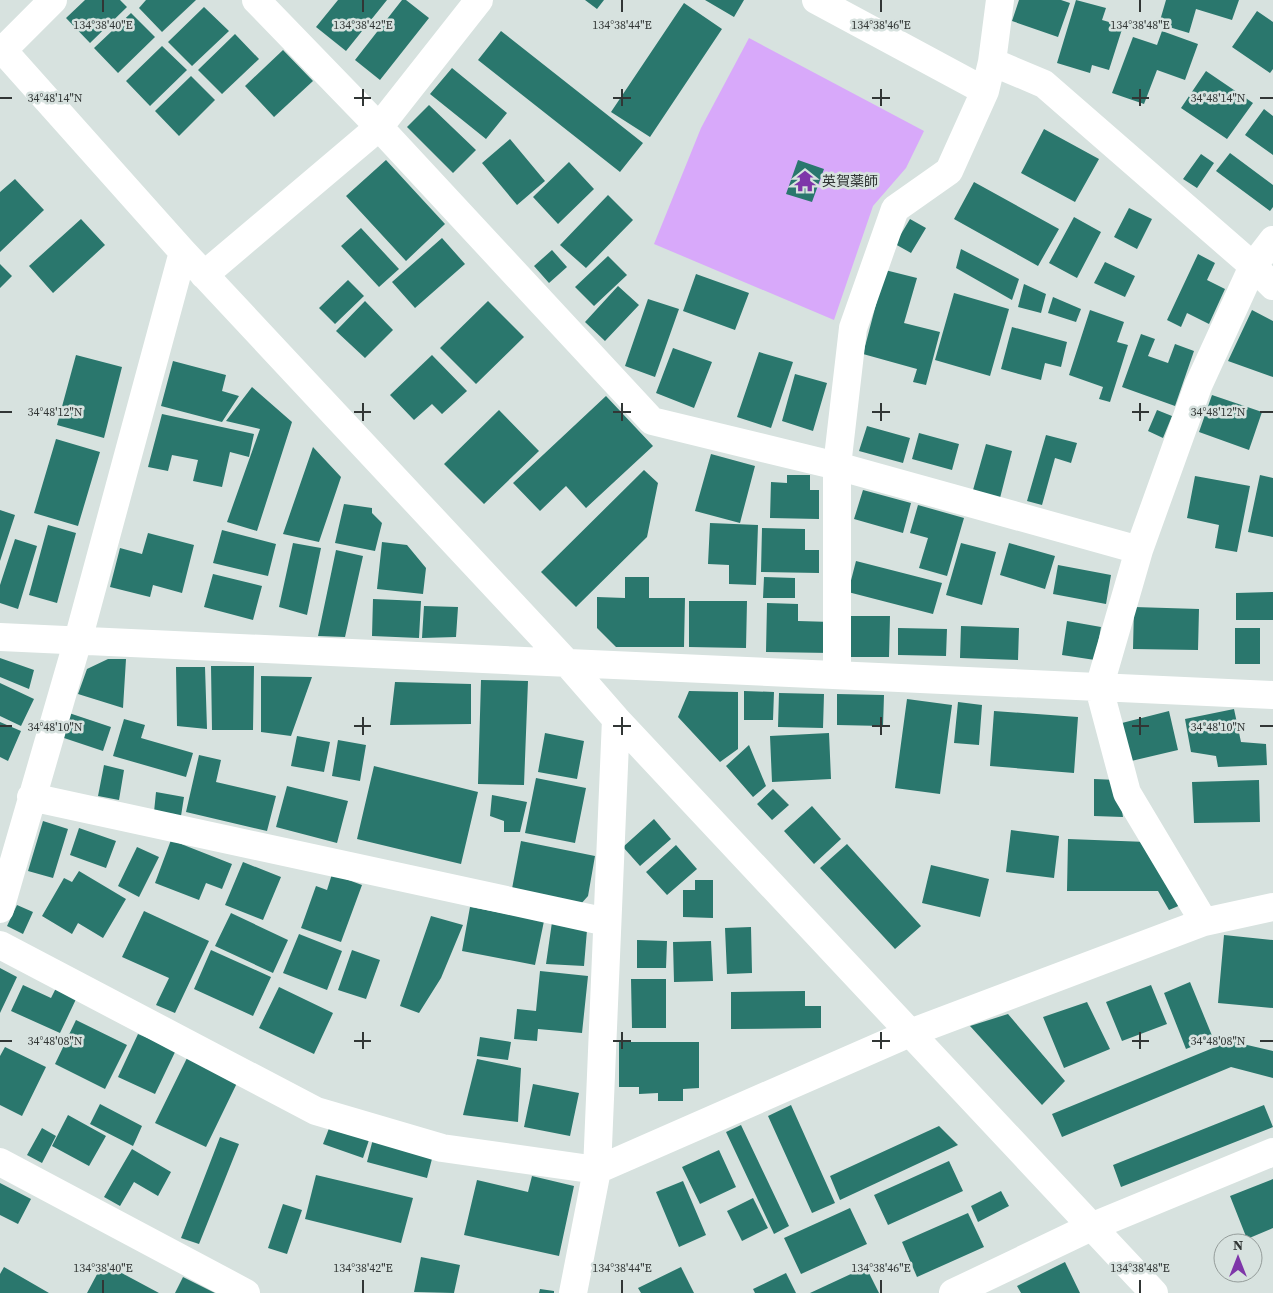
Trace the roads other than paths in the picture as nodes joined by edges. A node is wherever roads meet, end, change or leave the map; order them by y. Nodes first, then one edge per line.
1 (53, 0) edge
2 (256, 0) edge
3 (479, 0) edge
4 (816, 0) edge
5 (1000, 0) edge
6 (1, 50) edge
7 (992, 62) junction
8 (985, 91) junction
9 (380, 127) junction
10 (1273, 240) edge
11 (182, 252) junction
12 (1253, 266) junction
13 (204, 275) junction
14 (1273, 286) edge
15 (837, 466) junction
16 (1139, 550) junction
17 (0, 637) edge
18 (78, 640) junction
19 (568, 664) junction
20 (837, 675) junction
21 (1099, 688) junction
22 (1273, 695) edge
23 (616, 719) junction
24 (31, 797) junction
25 (1273, 907) edge
26 (0, 909) edge
27 (607, 922) junction
28 (1204, 922) junction
29 (0, 945) edge
30 (910, 1033) junction
31 (1273, 1152) edge
32 (0, 1162) edge
33 (597, 1170) junction
34 (1091, 1227) junction
35 (246, 1293) edge
36 (573, 1293) edge
37 (953, 1293) edge
38 (1154, 1293) edge

1 - 6 street
2 - 9 street
3 - 9 street
4 - 8 street
5 - 7 street
6 - 11 street
7 - 8 street
7 - 12 street
8 - 15 street
9 - 13 street
9 - 15 street
10 - 12 street
11 - 13 street
11 - 18 street
12 - 14 street
12 - 16 street
13 - 19 street
15 - 16 street
15 - 20 street
16 - 21 street
17 - 18 street
18 - 19 street
18 - 24 street
19 - 20 street
19 - 23 street
20 - 21 street
21 - 22 street
21 - 28 street
23 - 27 street
23 - 30 street
24 - 26 street
24 - 27 street
25 - 28 street
27 - 33 street
28 - 30 street
29 - 33 street
30 - 33 street
30 - 34 street
31 - 34 street
32 - 35 street
33 - 36 street
34 - 37 street
34 - 38 street

